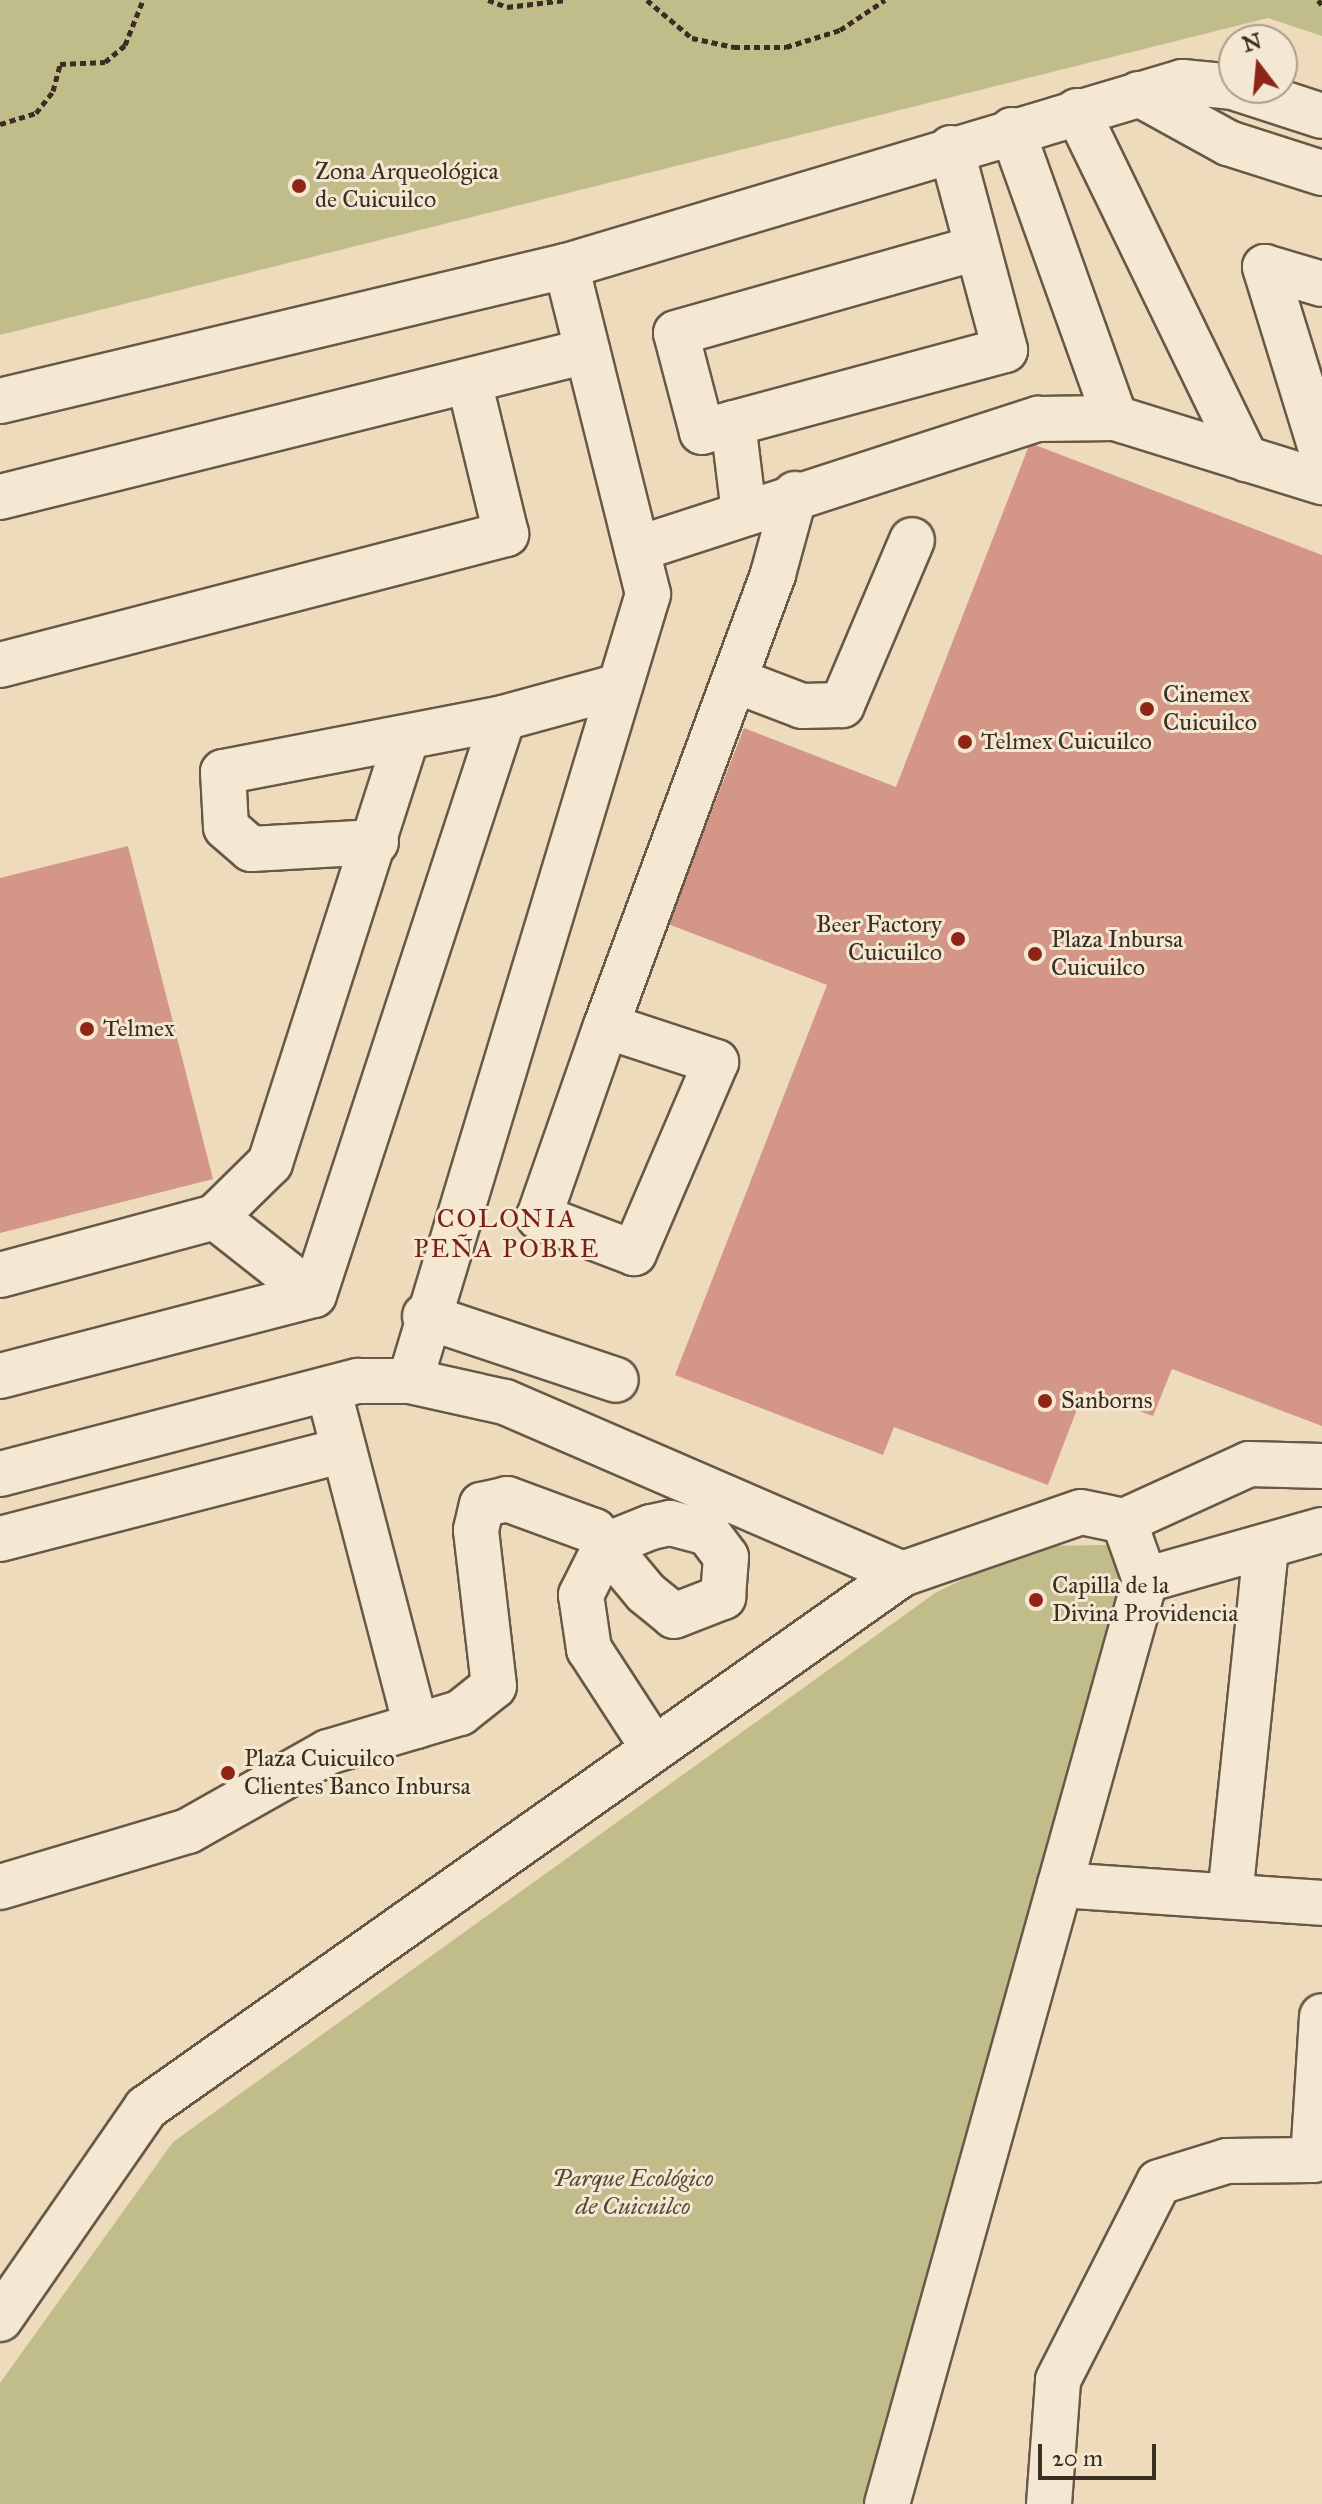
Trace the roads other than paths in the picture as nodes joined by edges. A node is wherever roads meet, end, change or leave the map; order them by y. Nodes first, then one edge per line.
1 (1218, 86) edge
2 (1139, 94) junction
3 (1285, 104) edge
4 (1077, 111) junction
5 (1322, 116) edge
6 (1012, 130) junction
7 (951, 148) junction
8 (1322, 173) edge
9 (976, 248) junction
10 (566, 266) junction
11 (1322, 284) edge
12 (587, 351) junction
13 (469, 381) junction
14 (0, 401) edge
15 (1115, 418) junction
16 (733, 423) junction
17 (1322, 452) edge
18 (1246, 459) junction
19 (1322, 482) edge
20 (795, 494) junction
21 (0, 497) edge
22 (744, 513) junction
23 (912, 540) dead end
24 (637, 549) junction
25 (0, 665) edge
26 (734, 680) junction
27 (620, 686) junction
28 (503, 718) junction
29 (407, 737) junction
30 (376, 842) junction
31 (606, 1026) junction
32 (215, 1217) junction
33 (0, 1275) edge
34 (314, 1295) junction
35 (425, 1316) junction
36 (0, 1376) edge
37 (616, 1380) dead end
38 (410, 1381) junction
39 (328, 1389) junction
40 (344, 1450) junction
41 (1322, 1466) edge
42 (0, 1474) edge
43 (1124, 1521) junction
44 (1322, 1530) edge
45 (0, 1539) edge
46 (1266, 1547) junction
47 (902, 1574) junction
48 (1145, 1580) junction
49 (416, 1726) junction
50 (654, 1749) junction
51 (1060, 1885) junction
52 (0, 1887) edge
53 (1230, 1896) junction
54 (1322, 1903) edge
55 (1322, 2016) edge
56 (0, 2319) edge
57 (887, 2504) edge
58 (1049, 2504) edge

1 - 2 street
2 - 4 street
2 - 8 street
3 - 5 street
4 - 6 street
4 - 18 street
6 - 7 street
6 - 15 street
7 - 9 street
7 - 10 street
9 - 16 street
9 - 16 street
10 - 12 street
10 - 14 street
11 - 17 street
12 - 13 street
12 - 24 street
13 - 21 street
13 - 25 street
15 - 18 street
15 - 20 street
16 - 22 street
18 - 19 street
20 - 22 street
20 - 26 street
22 - 24 street
23 - 26 street
24 - 27 street
26 - 31 street
27 - 28 street
27 - 35 street
28 - 29 street
28 - 34 street
29 - 30 street
29 - 30 street
30 - 32 street
31 - 31 street
32 - 33 street
32 - 34 street
34 - 36 street
35 - 37 street
35 - 38 street
38 - 39 street
38 - 47 street
39 - 40 street
39 - 42 street
40 - 45 street
40 - 49 street
41 - 43 street
43 - 47 street
43 - 48 street
44 - 46 street
46 - 48 street
46 - 53 street
47 - 50 street
48 - 51 street
49 - 50 street
49 - 52 street
50 - 56 street
51 - 53 street
51 - 57 street
53 - 54 street
55 - 58 street

